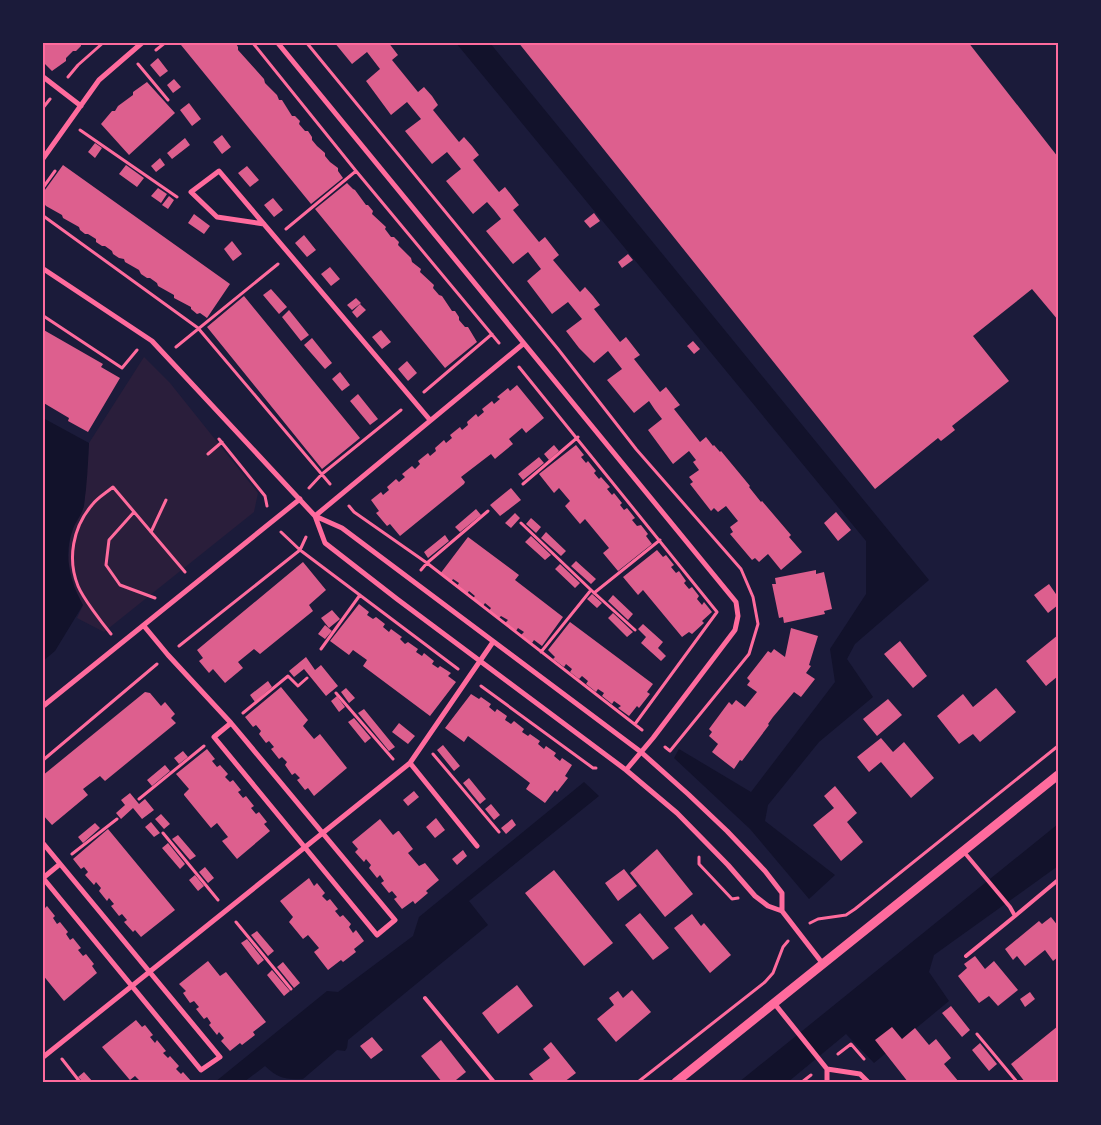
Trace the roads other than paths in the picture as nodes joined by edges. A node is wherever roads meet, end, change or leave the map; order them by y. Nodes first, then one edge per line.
1 (143, 42) edge
2 (278, 42) edge
3 (42, 76) edge
4 (81, 106) junction
5 (42, 160) edge
6 (264, 224) junction
7 (42, 268) edge
8 (523, 344) junction
9 (430, 420) junction
10 (300, 499) junction
11 (315, 516) junction
12 (144, 626) junction
13 (493, 642) junction
14 (480, 660) junction
15 (42, 707) edge
16 (231, 724) junction
17 (641, 752) junction
18 (410, 763) junction
19 (626, 770) junction
20 (1058, 775) edge
21 (321, 833) junction
22 (42, 842) edge
23 (477, 846) dead end
24 (305, 847) junction
25 (964, 852) junction
26 (60, 864) junction
27 (1058, 880) edge
28 (782, 911) junction
29 (1015, 916) junction
30 (966, 956) dead end
31 (823, 964) junction
32 (149, 971) junction
33 (132, 985) junction
34 (425, 998) dead end
35 (774, 1003) junction
36 (42, 1058) edge
37 (826, 1067) junction
38 (494, 1082) edge
39 (676, 1082) edge
40 (826, 1082) edge
41 (868, 1082) edge

1 - 4 street
2 - 8 street
3 - 4 street
4 - 5 street
6 - 6 street
6 - 9 street
7 - 10 street
8 - 9 street
8 - 17 street
9 - 11 street
10 - 11 street
10 - 12 street
11 - 13 street
11 - 14 street
12 - 15 street
12 - 16 street
13 - 14 street
13 - 17 street
14 - 18 street
14 - 19 street
16 - 21 street
16 - 24 street
17 - 19 street
17 - 28 street
18 - 21 street
18 - 23 street
19 - 28 street
20 - 25 street
21 - 24 street
21 - 24 street
22 - 26 street
24 - 32 street
25 - 29 lane
25 - 31 street
26 - 32 street
26 - 33 street
27 - 29 lane
28 - 31 street
29 - 30 lane
31 - 35 street
32 - 33 street
32 - 33 street
33 - 36 street
34 - 38 lane
35 - 37 street
35 - 39 street
37 - 40 street
37 - 41 street

